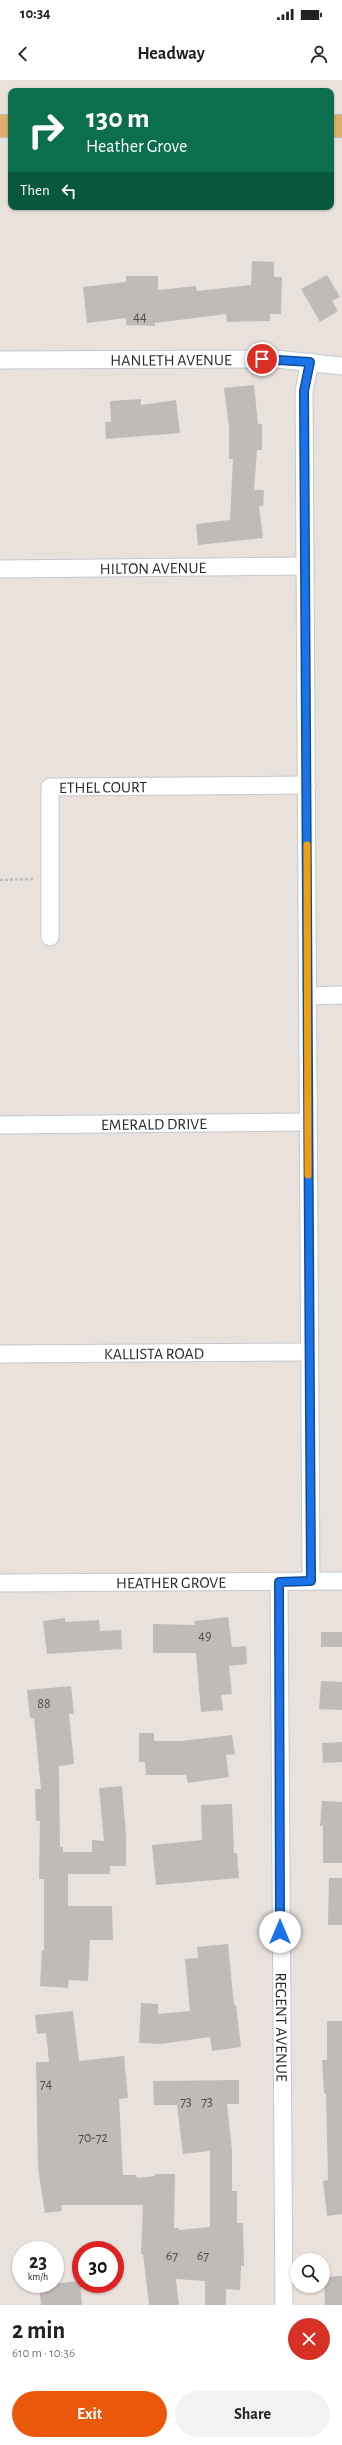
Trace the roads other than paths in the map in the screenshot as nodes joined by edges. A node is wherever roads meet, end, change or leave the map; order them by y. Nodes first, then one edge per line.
1 (0, 360) edge
2 (310, 362) junction
3 (342, 366) edge
4 (306, 566) junction
5 (0, 569) edge
6 (307, 785) junction
7 (50, 937) dead end
8 (342, 995) edge
9 (308, 996) junction
10 (308, 1122) junction
11 (0, 1125) edge
12 (309, 1352) junction
13 (0, 1354) edge
14 (311, 1581) junction
15 (342, 1581) edge
16 (279, 1582) junction
17 (0, 1583) edge
18 (284, 2305) edge

1 - 2 street, HANLETH AVENUE
2 - 3 street, HANLETH AVENUE
2 - 4 street
4 - 5 street, HILTON AVENUE
4 - 6 street
6 - 7 street, ETHEL COURT
6 - 9 street
8 - 9 street
9 - 10 street
10 - 11 street, EMERALD DRIVE
10 - 12 street
12 - 13 street, KALLISTA ROAD
12 - 14 street
14 - 15 street, HEATHER GROVE
14 - 16 street, HEATHER GROVE
16 - 17 street, HEATHER GROVE
16 - 18 street, REGENT AVENUE

